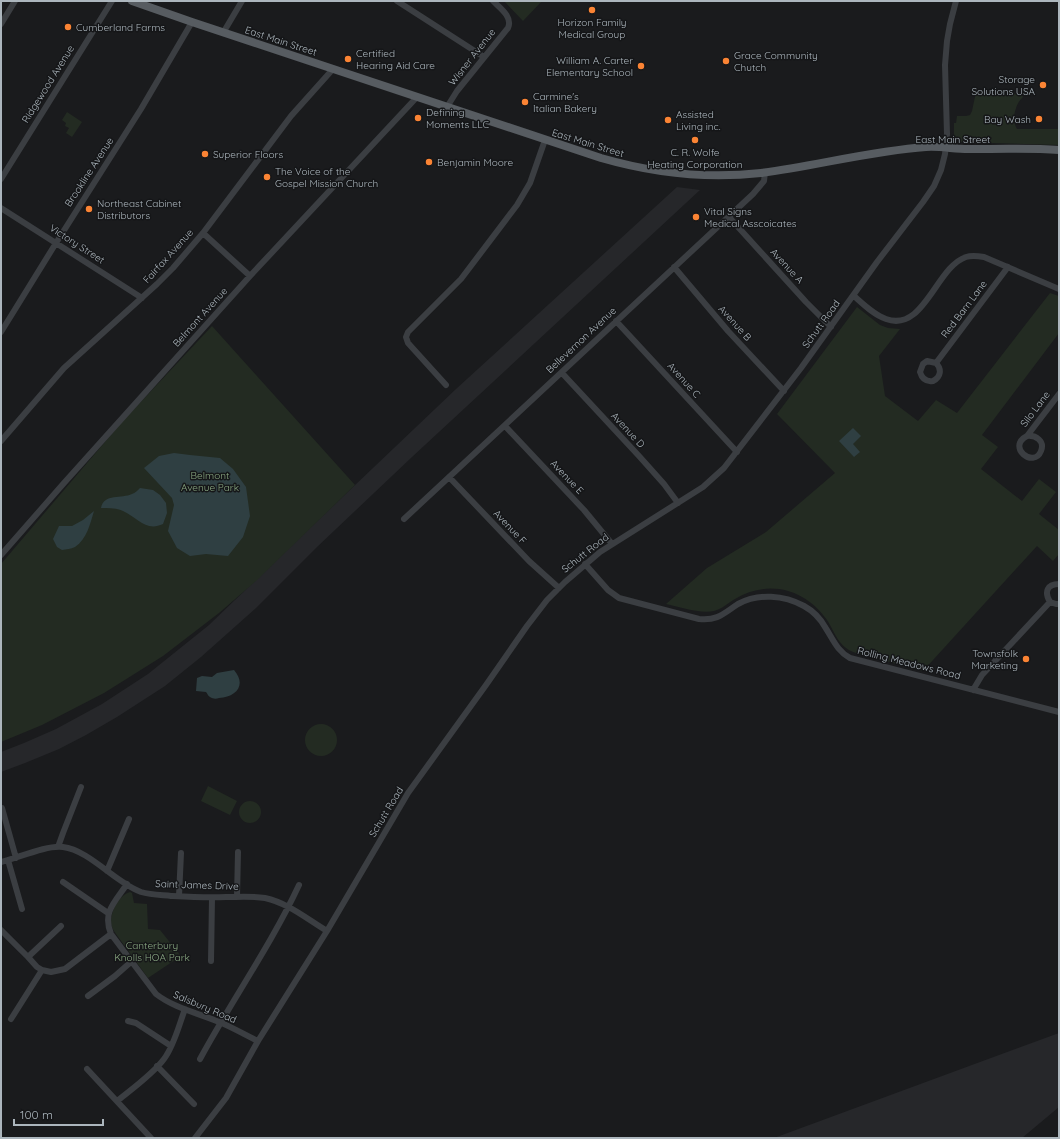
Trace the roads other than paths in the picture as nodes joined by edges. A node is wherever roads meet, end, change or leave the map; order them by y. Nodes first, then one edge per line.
1 (15, 1) edge
2 (112, 1) edge
3 (132, 1) edge
4 (242, 1) edge
5 (397, 1) edge
6 (493, 1) edge
7 (956, 1) edge
8 (192, 22) junction
9 (1, 24) edge
10 (223, 32) junction
11 (484, 57) junction
12 (333, 69) junction
13 (417, 97) junction
14 (448, 107) junction
15 (545, 140) junction
16 (946, 148) junction
17 (1059, 150) edge
18 (765, 172) junction
19 (1, 179) edge
20 (1, 208) edge
21 (728, 217) junction
22 (203, 233) junction
23 (56, 242) junction
24 (674, 267) junction
25 (1008, 267) junction
26 (250, 276) junction
27 (1059, 288) edge
28 (854, 296) junction
29 (142, 298) junction
30 (616, 322) junction
31 (832, 327) junction
32 (1, 332) edge
33 (936, 363) dead end
34 (562, 373) junction
35 (446, 386) dead end
36 (784, 390) junction
37 (1059, 394) edge
38 (505, 426) junction
39 (1027, 436) dead end
40 (1, 441) edge
41 (737, 452) junction
42 (449, 477) junction
43 (678, 503) junction
44 (404, 519) dead end
45 (612, 544) junction
46 (1, 555) edge
47 (585, 564) junction
48 (1059, 584) edge
49 (559, 588) junction
50 (1050, 602) junction
51 (1059, 604) edge
52 (973, 690) junction
53 (1059, 712) edge
54 (81, 787) dead end
55 (2, 808) edge
56 (129, 819) dead end
57 (58, 847) junction
58 (238, 852) dead end
59 (181, 853) dead end
60 (16, 858) junction
61 (8, 860) junction
62 (1, 862) edge
63 (107, 871) junction
64 (63, 882) dead end
65 (127, 884) junction
66 (299, 884) dead end
67 (180, 896) junction
68 (237, 897) junction
69 (212, 898) junction
70 (289, 907) junction
71 (22, 909) dead end
72 (108, 913) junction
73 (61, 926) dead end
74 (326, 931) junction
75 (2, 934) edge
76 (111, 934) junction
77 (28, 957) junction
78 (132, 961) junction
79 (210, 961) dead end
80 (42, 970) junction
81 (88, 996) dead end
82 (185, 1009) junction
83 (11, 1019) dead end
84 (128, 1021) dead end
85 (220, 1022) junction
86 (258, 1041) junction
87 (171, 1046) junction
88 (200, 1058) dead end
89 (157, 1066) junction
90 (87, 1069) dead end
91 (117, 1101) junction
92 (194, 1104) dead end
93 (151, 1138) edge
94 (195, 1138) edge

1 - 9 street
2 - 19 street, Ridgewood Avenue
3 - 8 main road, East Main Street
4 - 10 street
5 - 11 street
6 - 11 street, Wisner Avenue
7 - 16 street, Schutt Road
8 - 10 main road, East Main Street
8 - 23 street, Brookline Avenue
10 - 12 main road, East Main Street
11 - 14 street, Wisner Avenue
12 - 13 main road, East Main Street
12 - 22 street, Fairfax Avenue
13 - 14 main road, East Main Street
13 - 26 street, Belmont Avenue
14 - 15 main road, East Main Street
15 - 18 main road, East Main Street
15 - 35 street
16 - 17 main road, East Main Street
16 - 18 main road, East Main Street
16 - 28 street, Schutt Road
18 - 21 street, Bellevernon Avenue
20 - 23 street, Victory Street
21 - 24 street, Bellevernon Avenue
21 - 31 street, Avenue A
22 - 26 street
22 - 29 street, Fairfax Avenue
23 - 29 street, Victory Street
23 - 32 street, Brookline Avenue
24 - 30 street, Bellevernon Avenue
24 - 36 street, Avenue B
25 - 27 street
25 - 28 street
25 - 33 street, Red Barn Lane
26 - 46 street, Belmont Avenue
28 - 31 street, Schutt Road
29 - 40 street, Fairfax Avenue
30 - 34 street, Bellevernon Avenue
30 - 41 street, Avenue C
31 - 36 street, Schutt Road
34 - 38 street, Bellevernon Avenue
34 - 43 street, Avenue D
36 - 41 street, Schutt Road
37 - 39 street, Silo Lane
38 - 42 street, Bellevernon Avenue
38 - 45 street, Avenue E
41 - 43 street, Schutt Road
42 - 44 street, Bellevernon Avenue
42 - 49 street, Avenue F
43 - 45 street, Schutt Road
45 - 47 street, Schutt Road
47 - 49 street, Schutt Road
47 - 52 street, Rolling Meadows Road
48 - 50 street
49 - 74 street, Schutt Road
50 - 51 street
50 - 52 street
52 - 53 street, Rolling Meadows Road
54 - 57 street
55 - 60 street
56 - 63 street
57 - 60 street
57 - 63 street, Saint James Drive
58 - 68 street
59 - 67 street
60 - 61 street
61 - 62 street
61 - 71 street
63 - 65 street, Saint James Drive
64 - 72 street
65 - 67 street, Saint James Drive
65 - 72 street
66 - 70 street
67 - 69 street, Saint James Drive
68 - 69 street, Saint James Drive
68 - 70 street, Saint James Drive
69 - 79 street
70 - 74 street, Saint James Drive
70 - 85 street
72 - 76 street, Salsbury Road
73 - 77 street
74 - 86 street, Schutt Road
75 - 77 street
76 - 78 street, Salsbury Road
76 - 80 street
77 - 80 street
78 - 81 street
78 - 82 street, Salsbury Road
80 - 83 street
82 - 85 street, Salsbury Road
82 - 87 street
84 - 87 street
85 - 86 street, Salsbury Road
85 - 88 street
86 - 94 street, Schutt Road
87 - 89 street
89 - 91 street
89 - 92 street
90 - 91 street
91 - 93 street

